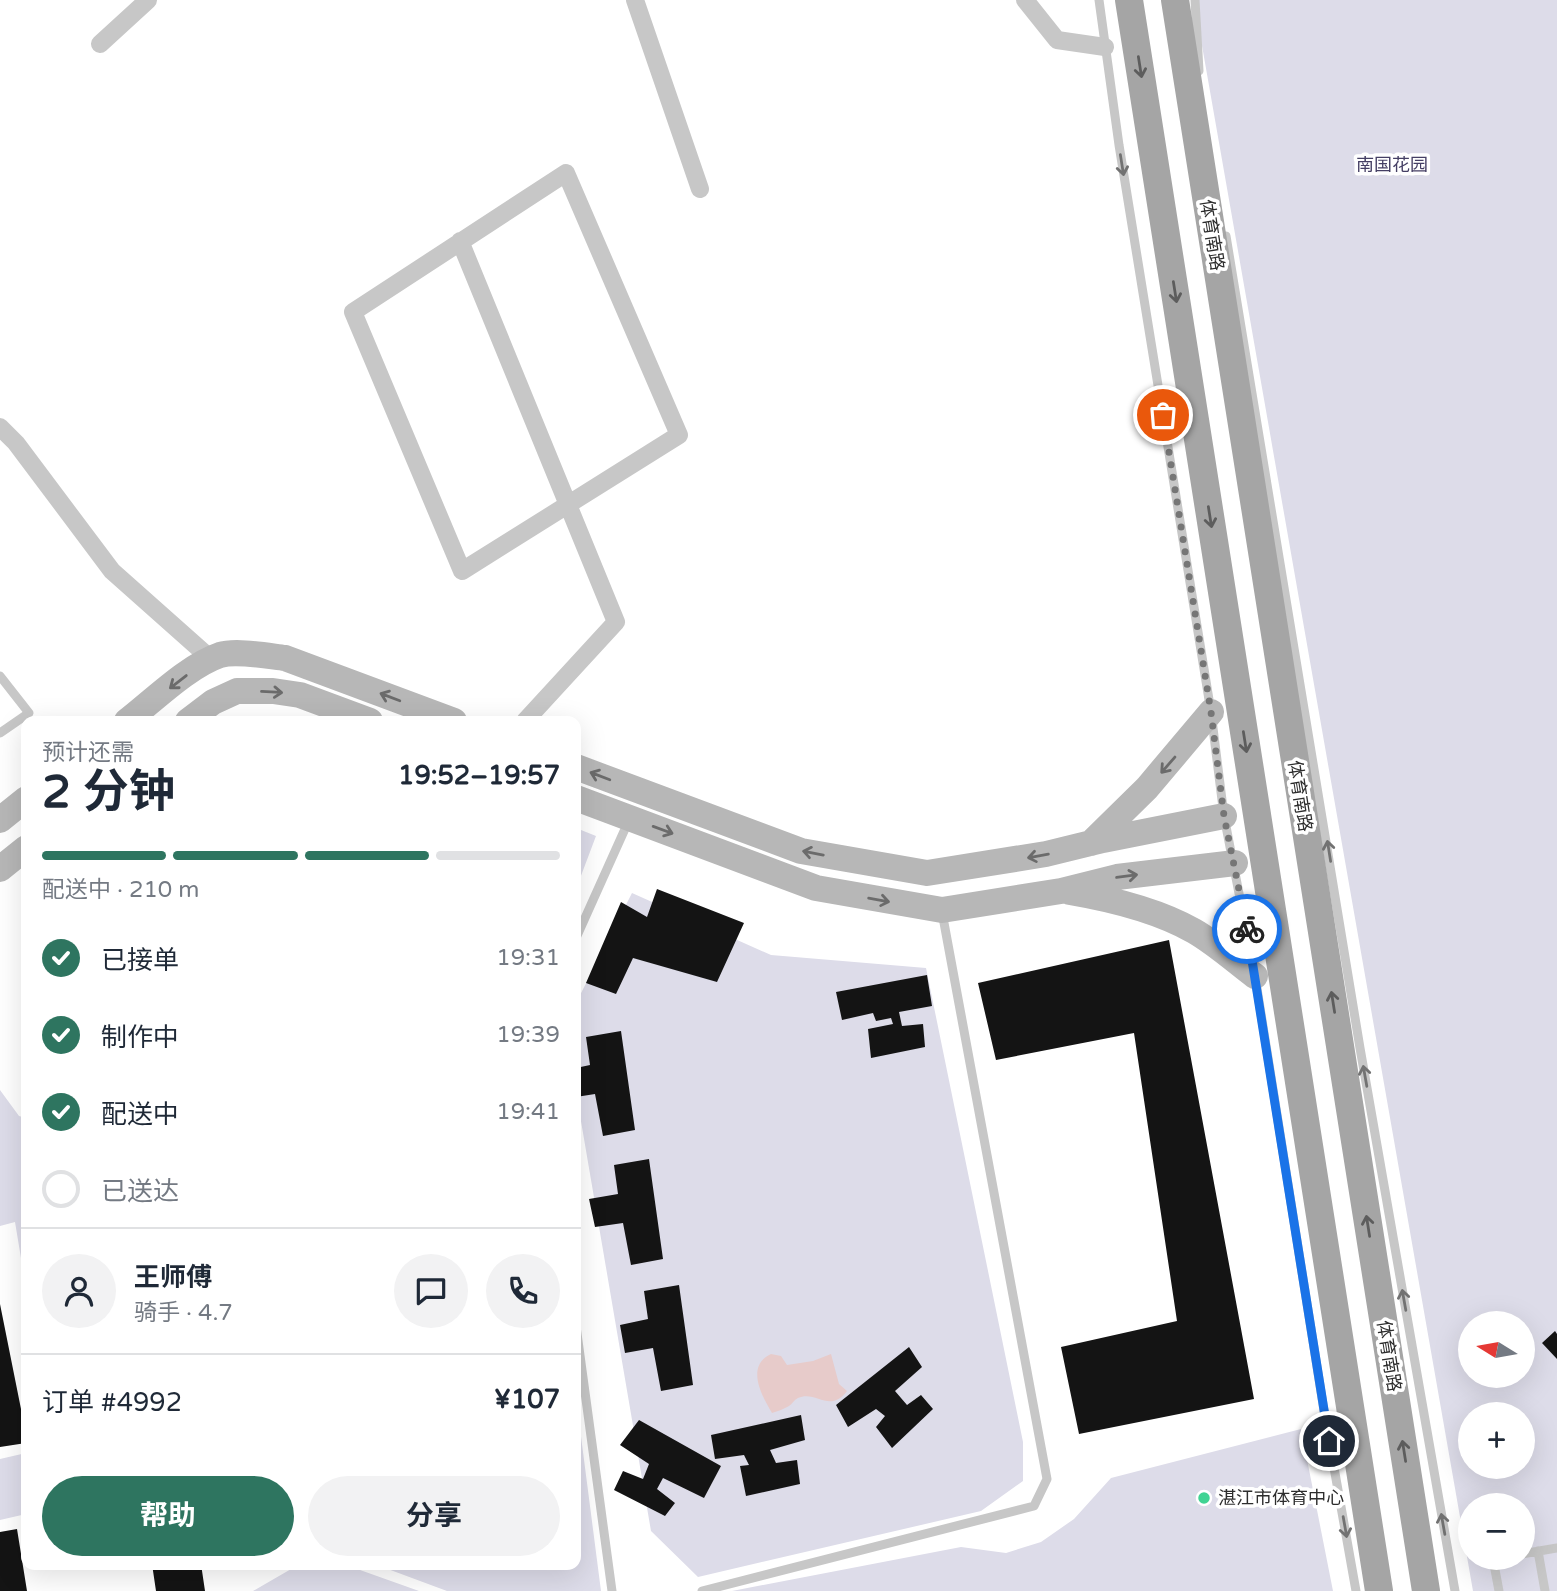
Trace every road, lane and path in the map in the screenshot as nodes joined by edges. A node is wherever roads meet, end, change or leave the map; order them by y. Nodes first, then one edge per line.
1 (148, 0) edge
2 (635, 0) edge
3 (1025, 0) edge
4 (1099, 0) edge
5 (1129, 0) edge
6 (1175, 0) edge
7 (1195, 0) edge
8 (100, 44) dead end
9 (1105, 47) junction
10 (1200, 77) dead end
11 (700, 189) dead end
12 (1225, 229) dead end
13 (460, 241) junction
14 (0, 427) edge
15 (569, 506) junction
16 (211, 659) junction
17 (0, 676) edge
18 (1211, 712) junction
19 (25, 716) edge
20 (133, 716) edge
21 (195, 716) edge
22 (357, 716) edge
23 (441, 716) edge
24 (530, 716) edge
25 (21, 719) edge
26 (0, 733) edge
27 (581, 769) edge
28 (581, 800) edge
29 (21, 803) edge
30 (1224, 816) junction
31 (630, 818) junction
32 (0, 820) edge
33 (1091, 843) junction
34 (21, 852) edge
35 (1235, 863) junction
36 (0, 869) edge
37 (1061, 891) junction
38 (942, 910) junction
39 (581, 927) edge
40 (1255, 976) junction
41 (581, 1363) edge
42 (1557, 1548) edge
43 (1535, 1552) edge
44 (1538, 1552) junction
45 (1495, 1570) edge
46 (612, 1591) edge
47 (702, 1591) edge
48 (1356, 1591) edge
49 (1378, 1591) edge
50 (1426, 1591) edge
51 (1455, 1591) edge
52 (1499, 1591) edge
53 (1545, 1591) edge

1 - 8 street
2 - 11 street
3 - 9 street
4 - 9 lane
5 -> 49 main road
50 -> 6 main road, 体育南路
7 - 10 lane
9 -> 18 lane
51 -> 12 lane
13 - 15 street
13 - 15 street
13 - 15 street
14 - 16 street
15 - 24 street
16 -> 20 street
23 -> 16 street
17 - 19 lane
18 - 30 lane
18 -> 33 street
21 -> 22 street
25 - 26 lane
33 -> 27 street
28 - 31 street
29 - 32 street
30 - 33 street
30 - 35 lane
31 -> 38 street
31 - 39 lane
34 - 36 street
37 -> 35 street
35 - 40 lane
37 - 38 street
37 - 40 street
38 - 47 lane
40 -> 48 lane
41 - 46 lane
42 - 44 lane
43 - 44 lane
44 - 53 lane
45 - 52 lane

